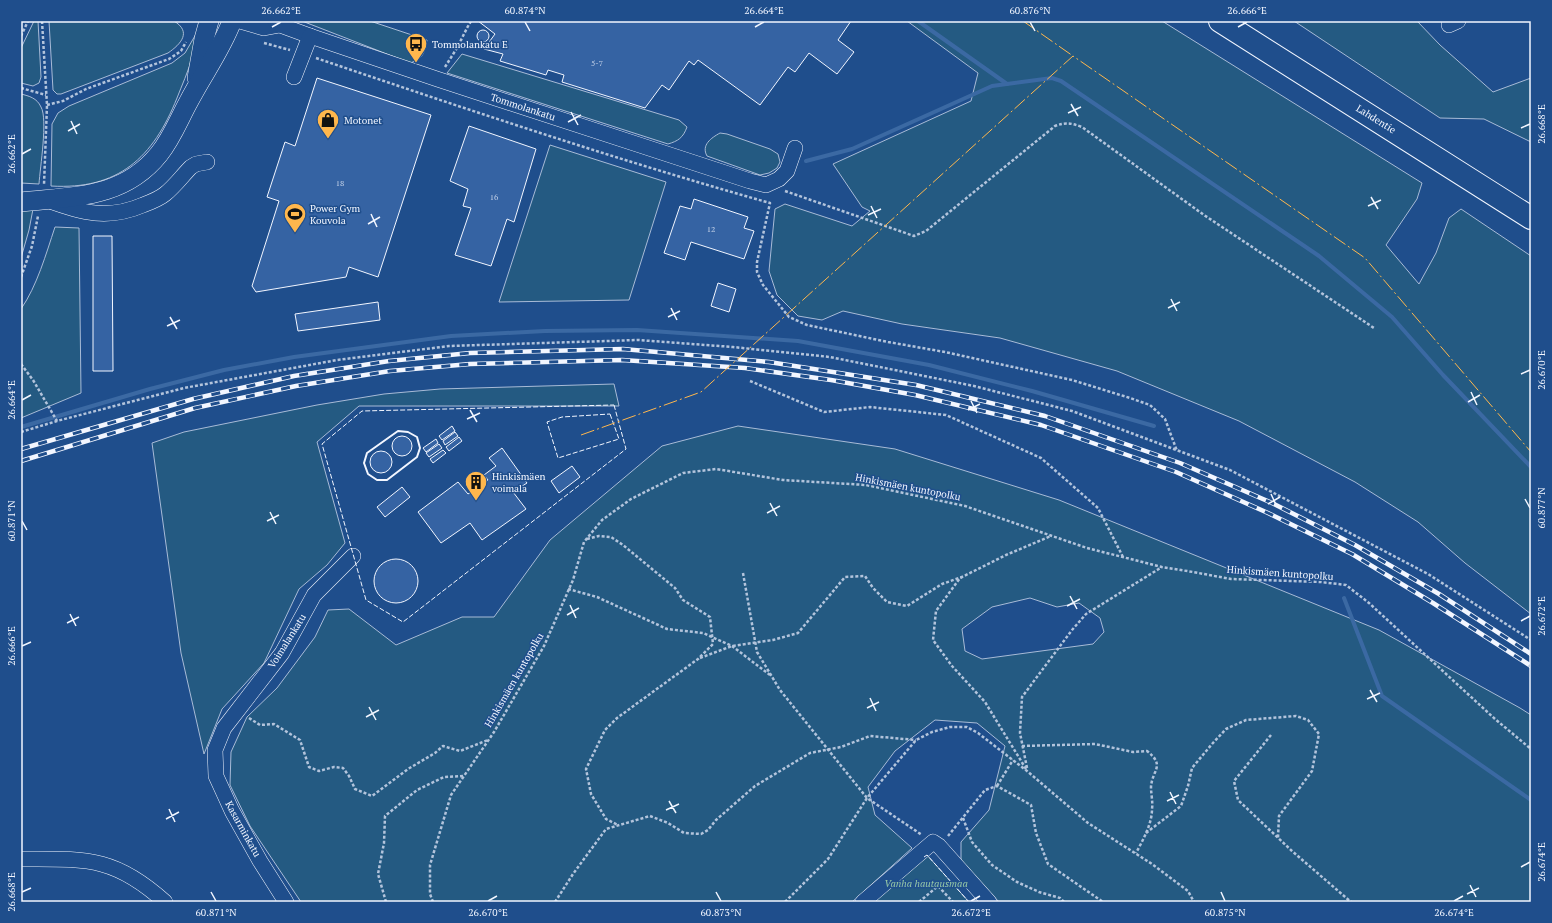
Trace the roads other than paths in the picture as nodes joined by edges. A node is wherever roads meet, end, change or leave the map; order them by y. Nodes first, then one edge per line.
1 (209, 21) edge
2 (232, 21) edge
3 (240, 21) edge
4 (1220, 21) edge
5 (277, 23) edge
6 (310, 36) junction
7 (294, 77) dead end
8 (189, 100) junction
9 (796, 148) dead end
10 (207, 162) dead end
11 (21, 192) edge
12 (43, 199) junction
13 (21, 202) edge
14 (1531, 218) edge
15 (353, 556) dead end
16 (215, 750) joint
17 (21, 859) edge
18 (165, 902) edge
19 (286, 902) edge
20 (863, 902) edge
21 (989, 902) edge

1 - 8 main road
2 - 8 main road
3 - 5 street, Tommolankatu
4 - 14 highway, Lahdentie
5 - 6 street, Tommolankatu
6 - 7 street
6 - 9 street, Tommolankatu
8 - 12 main road
10 - 12 street
11 - 12 main road
12 - 13 main road
15 - 16 street, Voimalankatu
16 - 19 street, Kasarminkatu
17 - 18 street
20 - 21 street

